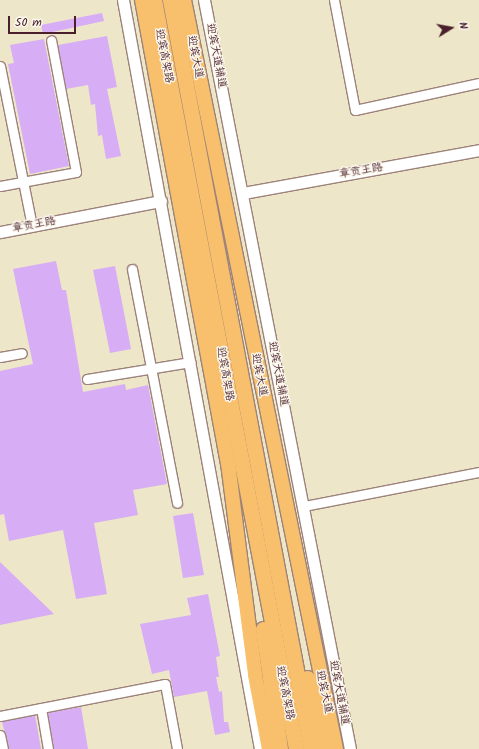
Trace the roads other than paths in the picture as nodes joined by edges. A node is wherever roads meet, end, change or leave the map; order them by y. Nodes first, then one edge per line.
1 (122, 0) edge
2 (142, 0) edge
3 (154, 0) edge
4 (170, 0) edge
5 (184, 0) edge
6 (204, 0) edge
7 (334, 0) edge
8 (51, 40) dead end
9 (0, 66) edge
10 (479, 83) edge
11 (479, 150) edge
12 (23, 182) junction
13 (0, 186) edge
14 (243, 193) junction
15 (161, 201) junction
16 (32, 226) junction
17 (0, 232) edge
18 (132, 269) dead end
19 (22, 353) dead end
20 (0, 357) edge
21 (191, 362) junction
22 (151, 368) junction
23 (87, 379) dead end
24 (259, 461) junction
25 (242, 466) junction
26 (479, 472) edge
27 (176, 502) dead end
28 (304, 506) junction
29 (41, 708) junction
30 (0, 716) edge
31 (0, 735) edge
32 (3, 749) edge
33 (48, 749) edge
34 (177, 749) edge
35 (260, 749) edge
36 (269, 749) edge
37 (280, 749) edge
38 (296, 749) edge
39 (311, 749) edge
40 (324, 749) edge
41 (336, 749) edge
42 (350, 749) edge

1 - 15 street
2 - 36 main road
3 - 25 highway, 迎宾高架路
4 - 24 highway, 迎宾高架路
5 - 41 main road, 迎宾大道
6 - 14 street, 迎宾大道辅道
7 - 10 street
8 - 12 street
9 - 12 street
11 - 14 street, 章贡王路
12 - 13 street
12 - 16 street
14 - 28 street, 迎宾大道辅道
15 - 16 street, 章贡王路
15 - 21 street
16 - 17 street, 章贡王路
18 - 22 street
19 - 20 street
21 - 22 street
21 - 35 street
22 - 23 street
22 - 27 street
24 - 39 highway, 迎宾高架路
24 - 40 highway
25 - 37 highway
25 - 38 highway, 迎宾高架路
26 - 28 street
28 - 42 street, 迎宾大道辅道
29 - 30 street
29 - 33 street
29 - 34 street
31 - 32 street

